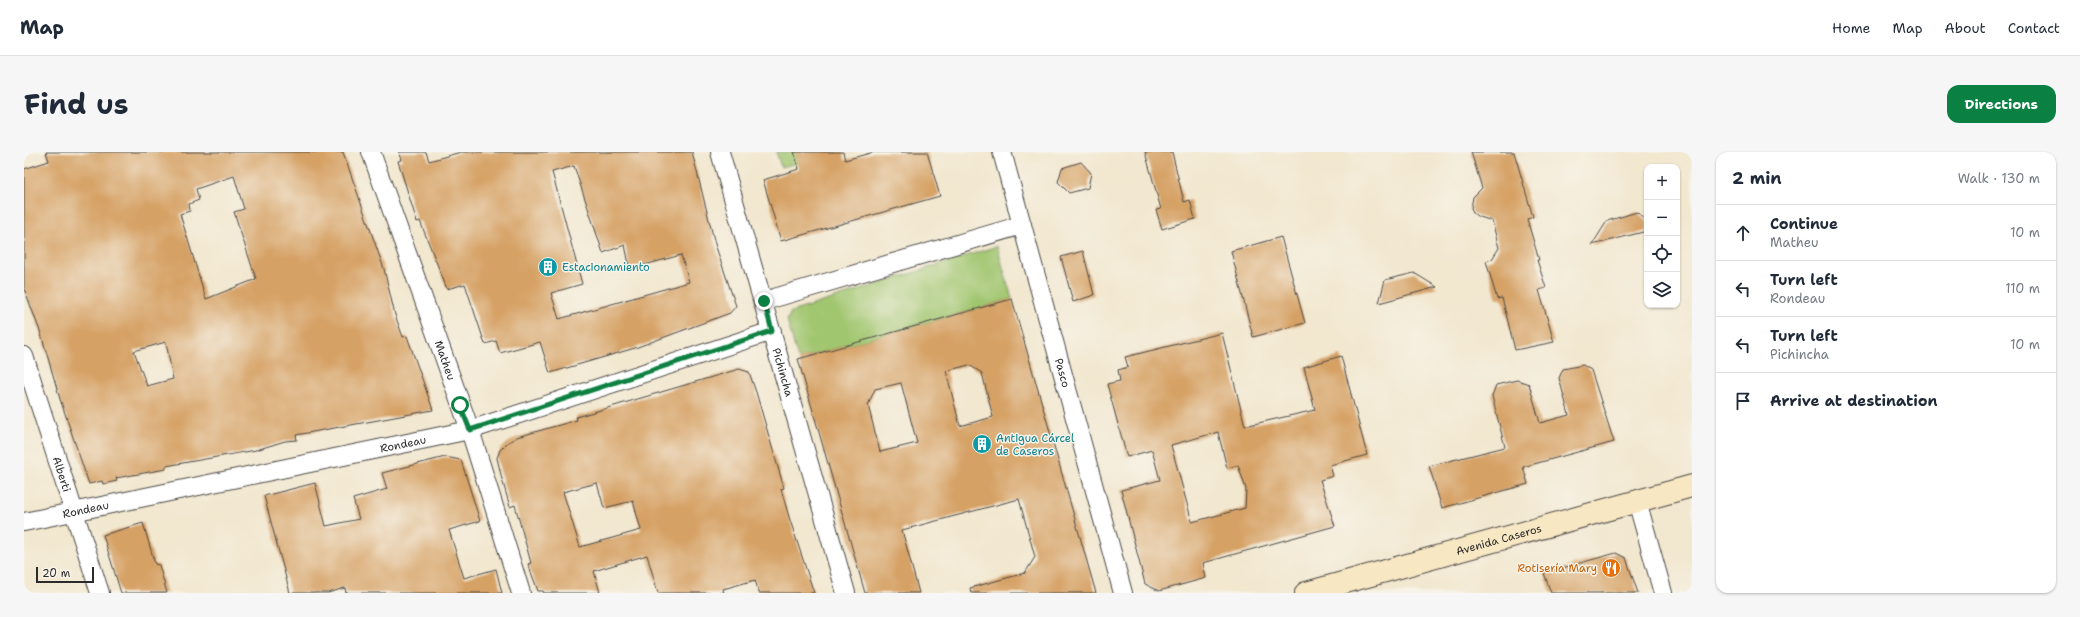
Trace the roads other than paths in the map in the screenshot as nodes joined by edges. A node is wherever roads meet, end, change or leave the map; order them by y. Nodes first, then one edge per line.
1 (370, 152) edge
2 (720, 152) edge
3 (1002, 152) edge
4 (1022, 225) junction
5 (764, 301) junction
6 (772, 331) junction
7 (24, 356) edge
8 (470, 430) junction
9 (1692, 486) edge
10 (1637, 501) junction
11 (75, 511) junction
12 (24, 522) edge
13 (100, 593) edge
14 (521, 593) edge
15 (846, 593) edge
16 (1123, 593) edge
17 (1306, 593) edge
18 (1663, 593) edge

1 - 8 street, Matheu
2 - 5 street, Pichincha
3 - 4 street, Pasco
4 - 5 street
4 - 16 street, Pasco
5 - 6 street, Pichincha
6 - 8 street, Rondeau
6 - 15 street, Pichincha
7 - 11 street, Alberti
8 - 11 street, Rondeau
8 - 14 street, Matheu
9 - 10 main road, Avenida Caseros
10 - 17 main road, Avenida Caseros
10 - 18 street
11 - 12 street, Rondeau
11 - 13 street, Alberti

